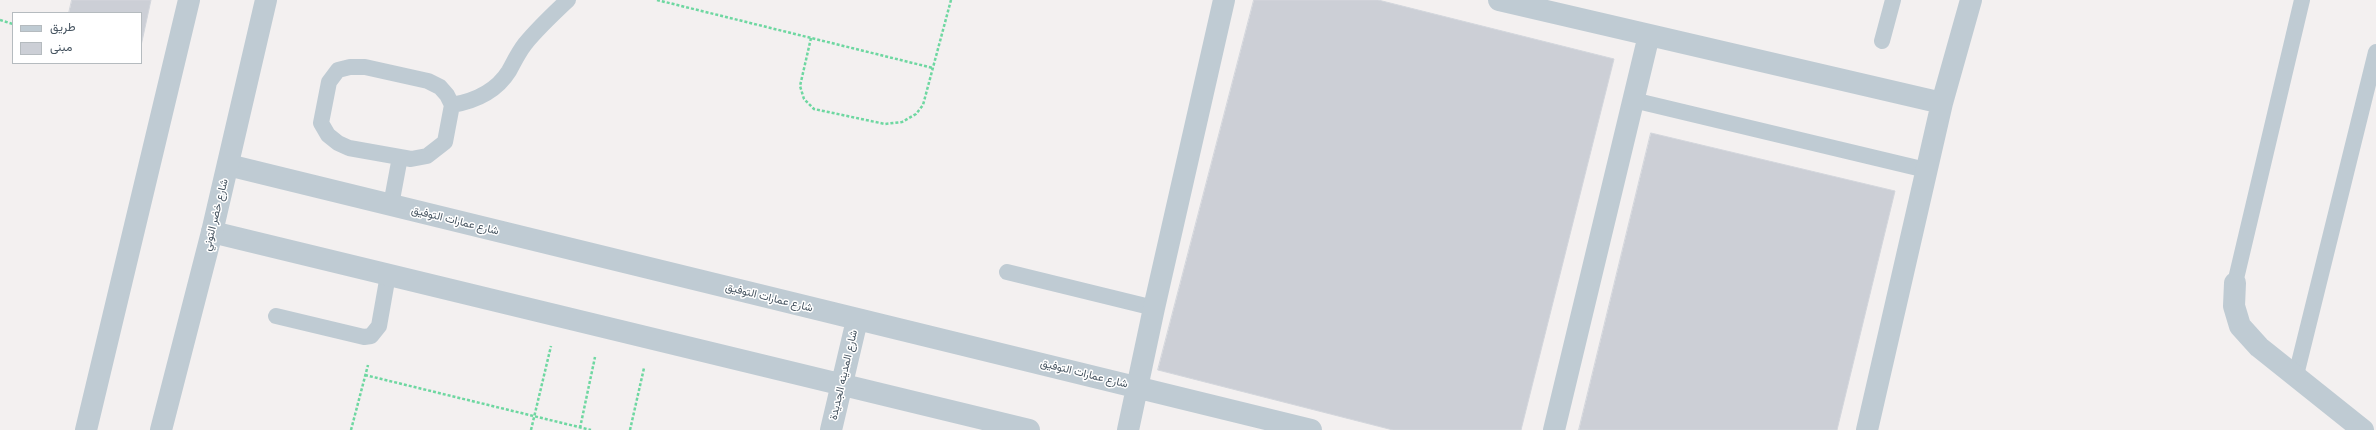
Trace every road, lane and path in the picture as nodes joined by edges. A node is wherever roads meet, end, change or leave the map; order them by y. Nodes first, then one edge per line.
1 (189, 0) edge
2 (266, 0) edge
3 (568, 0) edge
4 (657, 0) edge
5 (951, 0) edge
6 (1224, 0) edge
7 (1499, 0) edge
8 (1893, 0) edge
9 (1971, 0) edge
10 (2302, 0) edge
11 (0, 20) edge
12 (12, 24) edge
13 (1649, 35) junction
14 (811, 38) junction
15 (1882, 41) dead end
16 (2376, 52) edge
17 (933, 68) junction
18 (1633, 100) junction
19 (1942, 104) junction
20 (452, 105) junction
21 (400, 157) junction
22 (228, 165) junction
23 (1926, 170) junction
24 (391, 205) junction
25 (212, 232) junction
26 (1007, 272) dead end
27 (388, 275) junction
28 (2235, 283) joint
29 (1154, 308) junction
30 (276, 316) dead end
31 (558, 316) junction
32 (857, 320) junction
33 (601, 326) junction
34 (376, 332) junction
35 (651, 338) junction
36 (2296, 375) junction
37 (365, 376) junction
38 (842, 385) junction
39 (1138, 388) junction
40 (535, 416) junction
41 (580, 428) junction
42 (86, 430) edge
43 (161, 430) edge
44 (352, 430) edge
45 (532, 430) edge
46 (591, 430) edge
47 (630, 430) edge
48 (831, 430) edge
49 (1029, 430) edge
50 (1128, 430) edge
51 (1311, 430) edge
52 (1554, 430) edge
53 (1867, 430) edge
54 (2363, 430) edge

1 - 42 street
2 - 22 street, شارع خضر التوني
3 - 20 lane
4 - 14 path
5 - 17 path
6 - 29 street
7 - 13 street
8 - 15 lane
9 - 19 street
10 - 28 lane
11 - 12 path
13 - 18 street
13 - 19 street
14 - 17 path
14 - 17 path
16 - 36 lane
18 - 23 lane
18 - 52 street
19 - 23 street
20 - 21 lane
20 - 21 lane
21 - 24 lane
22 - 24 street, شارع عمارات التوفيق
22 - 25 street, شارع خضر التوني
23 - 53 street
24 - 32 street, شارع عمارات التوفيق
25 - 27 street
25 - 43 street, شارع خضر التوني
26 - 29 lane
27 - 31 street
27 - 34 lane
28 - 36 street
29 - 39 street
30 - 34 lane
31 - 33 street
31 - 40 path
32 - 38 street, شارع المدينه الجديدة
32 - 39 street, شارع عمارات التوفيق
33 - 35 street
33 - 41 path
34 - 37 path
35 - 38 street
35 - 47 path
36 - 54 street
37 - 40 path
37 - 44 path
38 - 48 street, شارع المدينه الجديدة
38 - 49 street
39 - 50 street
39 - 51 street, شارع عمارات التوفيق
40 - 41 path
40 - 45 path
41 - 46 path

